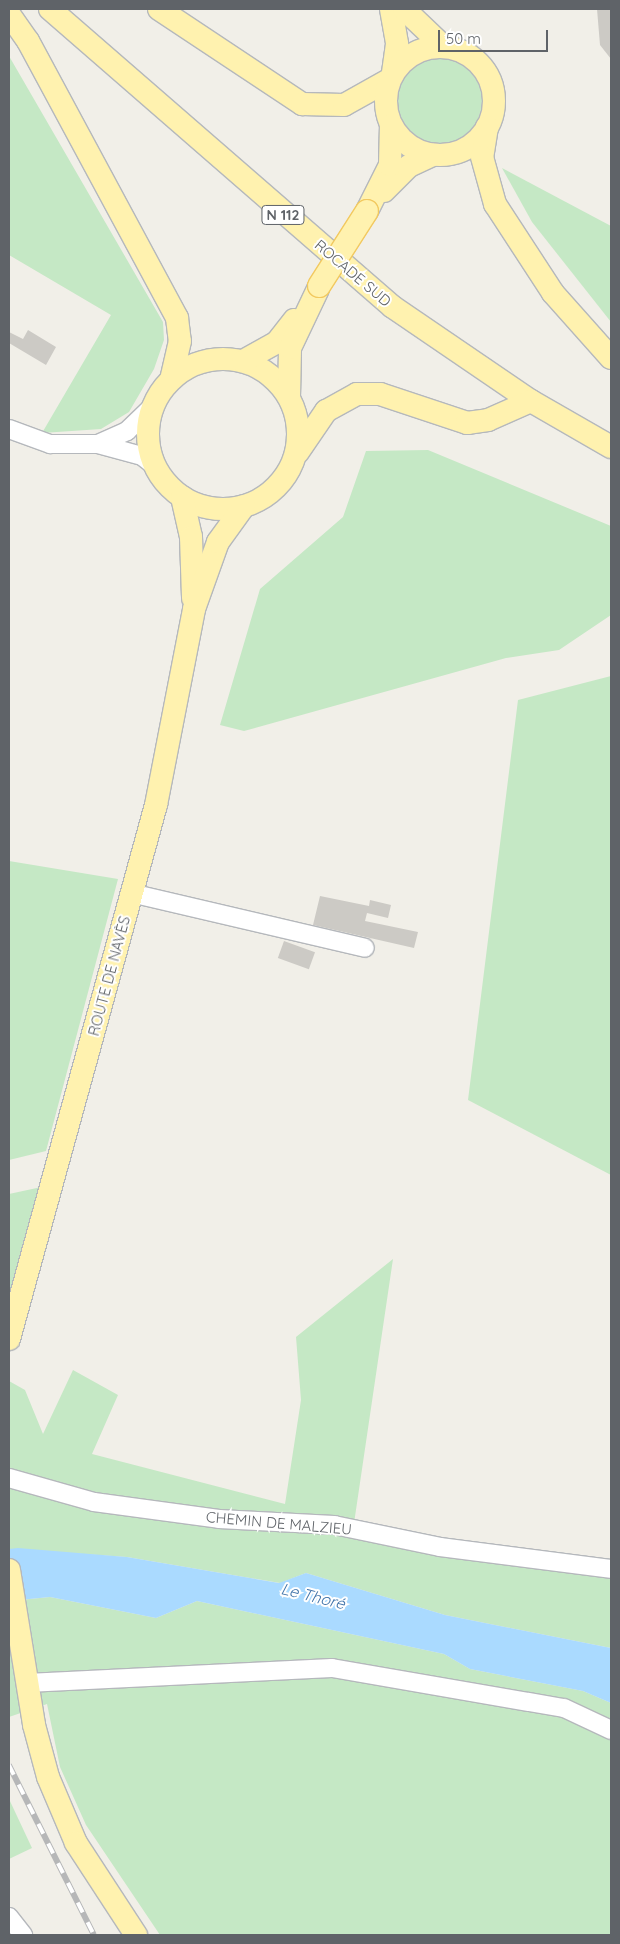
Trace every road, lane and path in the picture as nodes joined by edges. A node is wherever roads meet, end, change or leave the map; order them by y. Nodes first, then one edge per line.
1 (50, 9) edge
2 (159, 9) edge
3 (391, 9) edge
4 (404, 9) edge
5 (9, 14) edge
6 (444, 47) junction
7 (391, 76) junction
8 (391, 125) junction
9 (488, 127) junction
10 (433, 155) junction
11 (368, 210) junction
12 (318, 288) junction
13 (611, 358) edge
14 (243, 361) junction
15 (171, 379) junction
16 (289, 396) junction
17 (530, 401) junction
18 (152, 407) junction
19 (9, 429) edge
20 (98, 444) junction
21 (611, 447) edge
22 (295, 457) junction
23 (155, 466) junction
24 (182, 497) junction
25 (244, 506) junction
26 (194, 609) junction
27 (131, 893) junction
28 (365, 948) dead end
29 (9, 1340) edge
30 (9, 1478) edge
31 (611, 1569) edge
32 (9, 1570) edge
33 (27, 1683) junction
34 (611, 1730) edge
35 (9, 1917) edge
36 (23, 1935) edge
37 (136, 1935) edge

1 - 17 main road, ROCADE SUD / N 112
2 - 7 main road
3 - 7 main road, ROUTE DE NAVÈS
4 - 6 main road
5 - 15 main road
6 - 7 main road
6 - 9 main road
7 - 8 main road, ROUTE DE NAVÈS
8 - 10 main road, ROUTE DE NAVÈS
8 - 11 main road, ROUTE DE NAVÈS
9 - 10 main road, ROUTE DE NAVÈS
9 - 13 main road
10 - 11 main road, ROUTE DE NAVÈS
11 - 12 main road, ROUTE DE NAVÈS, bridge
12 - 14 main road, ROUTE DE NAVÈS
12 - 16 main road, ROUTE DE NAVÈS
14 - 15 main road, ROUTE DE NAVÈS
14 - 16 main road, ROUTE DE NAVÈS
15 - 18 main road, ROUTE DE NAVÈS
16 - 22 main road, ROUTE DE NAVÈS
17 - 21 main road, ROCADE SUD / N 112
17 - 22 main road
18 - 20 street
18 - 23 main road, ROUTE DE NAVÈS
19 - 20 street
20 - 23 street
22 - 25 main road, ROUTE DE NAVÈS
23 - 24 main road, ROUTE DE NAVÈS
24 - 25 main road, ROUTE DE NAVÈS
24 - 26 main road, ROUTE DE NAVÈS
25 - 26 main road, ROUTE DE NAVÈS
26 - 27 main road, ROUTE DE NAVÈS
27 - 28 street
27 - 29 main road, ROUTE DE NAVÈS
30 - 31 street, CHEMIN DE MALZIEU
32 - 33 main road
33 - 34 street
33 - 37 main road
35 - 36 street

